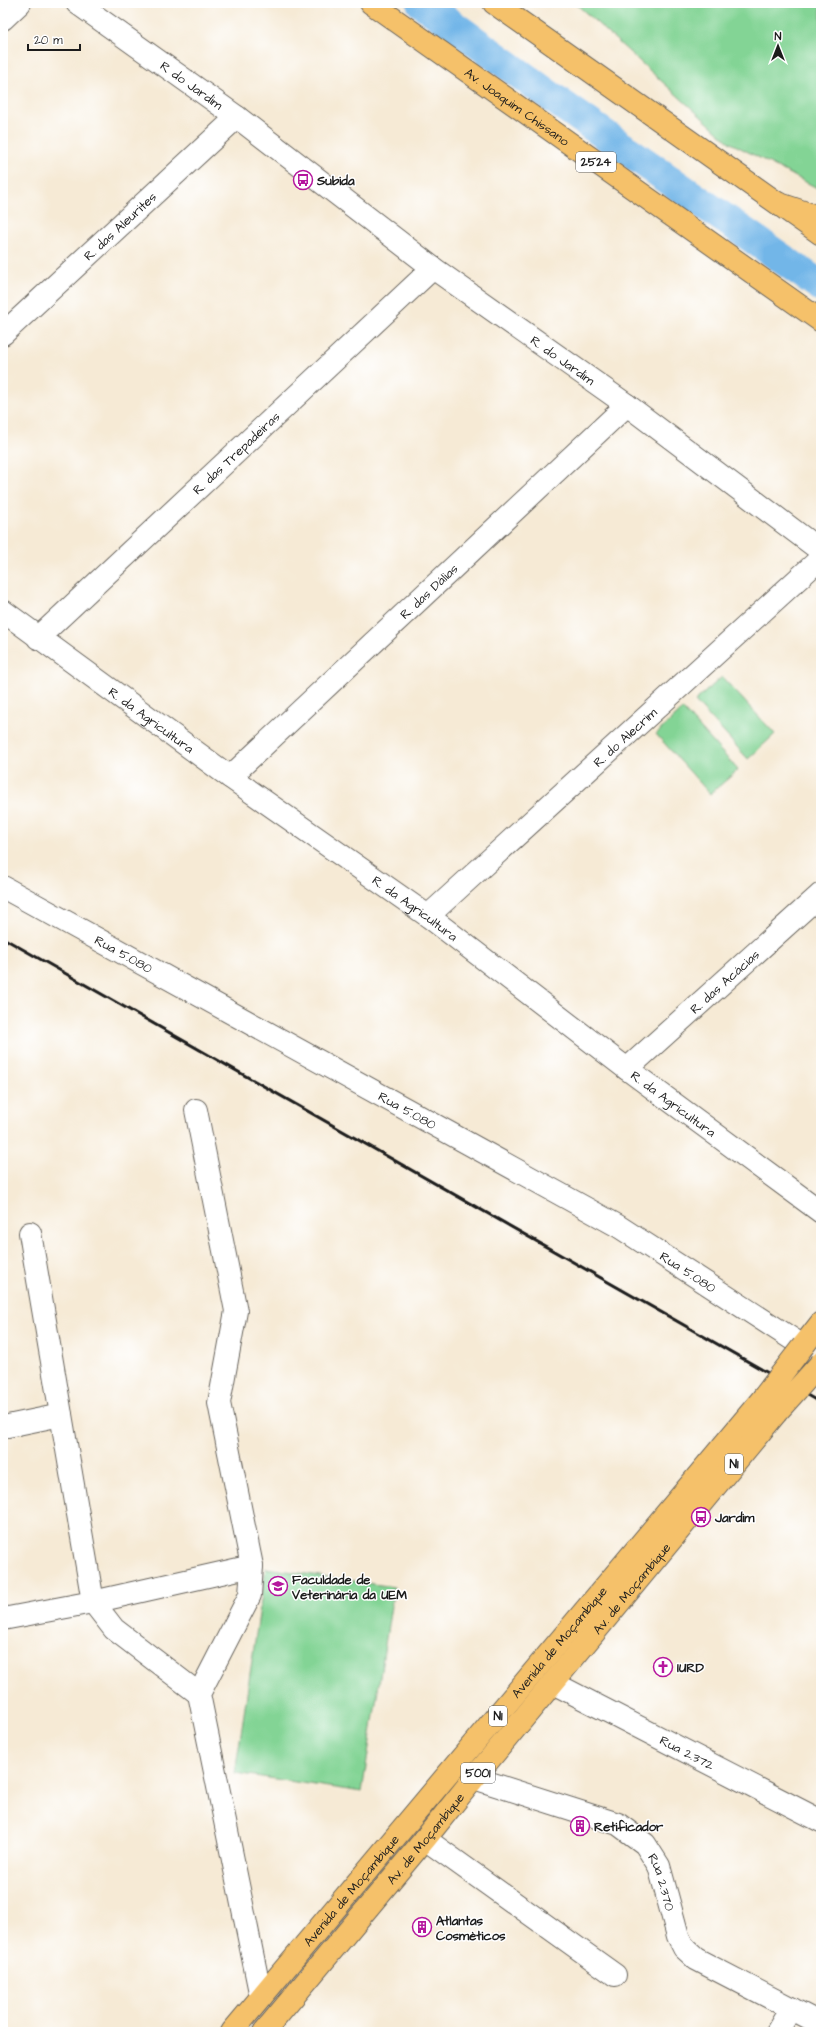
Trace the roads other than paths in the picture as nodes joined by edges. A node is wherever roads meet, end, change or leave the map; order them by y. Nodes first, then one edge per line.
1 (20, 3) edge
2 (77, 3) edge
3 (370, 3) edge
4 (494, 3) edge
5 (3, 19) edge
6 (237, 117) junction
7 (304, 169) joint
8 (780, 204) junction
9 (821, 218) edge
10 (821, 234) edge
11 (433, 268) junction
12 (821, 321) edge
13 (3, 334) edge
14 (627, 405) junction
15 (821, 551) edge
16 (821, 558) edge
17 (3, 611) edge
18 (38, 638) junction
19 (230, 777) junction
20 (3, 887) edge
21 (821, 894) edge
22 (428, 916) junction
23 (627, 1069) junction
24 (196, 1110) dead end
25 (821, 1212) edge
26 (30, 1232) dead end
27 (821, 1323) edge
28 (803, 1346) junction
29 (821, 1363) edge
30 (770, 1406) junction
31 (62, 1415) junction
32 (3, 1427) edge
33 (692, 1514) joint
34 (252, 1566) junction
35 (93, 1602) junction
36 (3, 1619) edge
37 (553, 1683) junction
38 (199, 1694) junction
39 (474, 1778) junction
40 (821, 1821) edge
41 (425, 1839) junction
42 (615, 1975) dead end
43 (261, 1997) junction
44 (791, 2008) junction
45 (821, 2024) edge
46 (232, 2032) edge
47 (264, 2032) edge
48 (778, 2032) edge

1 - 5 street
2 - 6 street, R do Jardim
3 - 12 main road, Av. Joaquim Chissano / 2524
4 - 8 main road
6 - 7 street, R do Jardim
6 - 13 street, R. das Aleurites
7 - 11 street, R. do Jardim
8 - 9 main road
8 - 10 main road
11 - 14 street, R. do Jardim
11 - 18 street, R. das Trepadeiras
14 - 15 street, R. do Jardim
14 - 19 street, R. das Dálias
16 - 22 street, R. do Alecrim
17 - 18 street, R. da Agricultura
18 - 19 street, R. da Agricultura
19 - 22 street, R. da Agricultura
20 - 28 street, Rua 5.080
21 - 23 street, R. das Acácias
22 - 23 street, R. da Agricultura
23 - 25 street, R. da Agricultura
24 - 34 street
26 - 31 street
27 - 28 main road, Avenida de Moçambique / N1
28 - 30 main road, Avenida de Moçambique / N1, bridge
29 - 30 main road, Avenida de Moçambique / N1, bridge
30 - 33 main road, Avenida de Moçambique / N1
30 - 43 main road, Avenida de Moçambique / N1
31 - 32 street
31 - 35 street
33 - 37 main road, Av. de Moçambique / 5001
34 - 35 street
34 - 38 street
35 - 36 street
35 - 38 street
37 - 39 main road, Av. de Moçambique / 5001
37 - 40 street, Rua 2.372
38 - 43 street
39 - 41 main road, Av. de Moçambique / 5001
39 - 44 street, Rua 2.370
41 - 42 street
41 - 47 main road, Av. de Moçambique / 5001
43 - 46 main road, Avenida de Moçambique / N1
44 - 45 street, Rua 2.370
44 - 48 street

